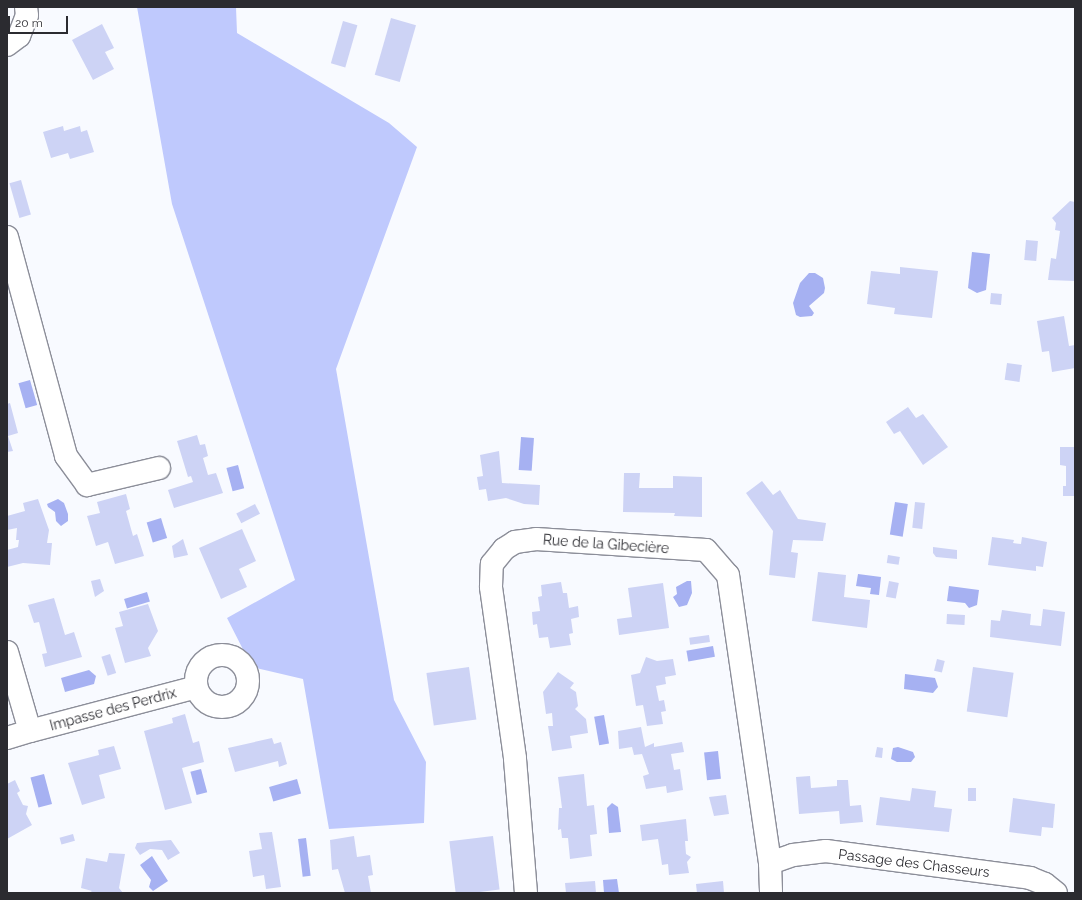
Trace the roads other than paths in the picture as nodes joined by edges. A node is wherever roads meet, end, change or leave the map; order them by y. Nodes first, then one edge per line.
1 (26, 7) edge
2 (7, 45) edge
3 (7, 237) edge
4 (159, 468) dead end
5 (7, 652) edge
6 (196, 687) dead end
7 (30, 731) junction
8 (7, 738) edge
9 (770, 863) junction
10 (526, 893) edge
11 (771, 893) edge
12 (1056, 893) edge

1 - 2 street
3 - 4 street
5 - 7 street
6 - 7 street, Impasse des Perdrix
7 - 8 street, Impasse des Perdrix
9 - 10 street, Rue de la Gibecière
9 - 11 street, Rue de la Gibecière
9 - 12 street, Passage des Chasseurs

